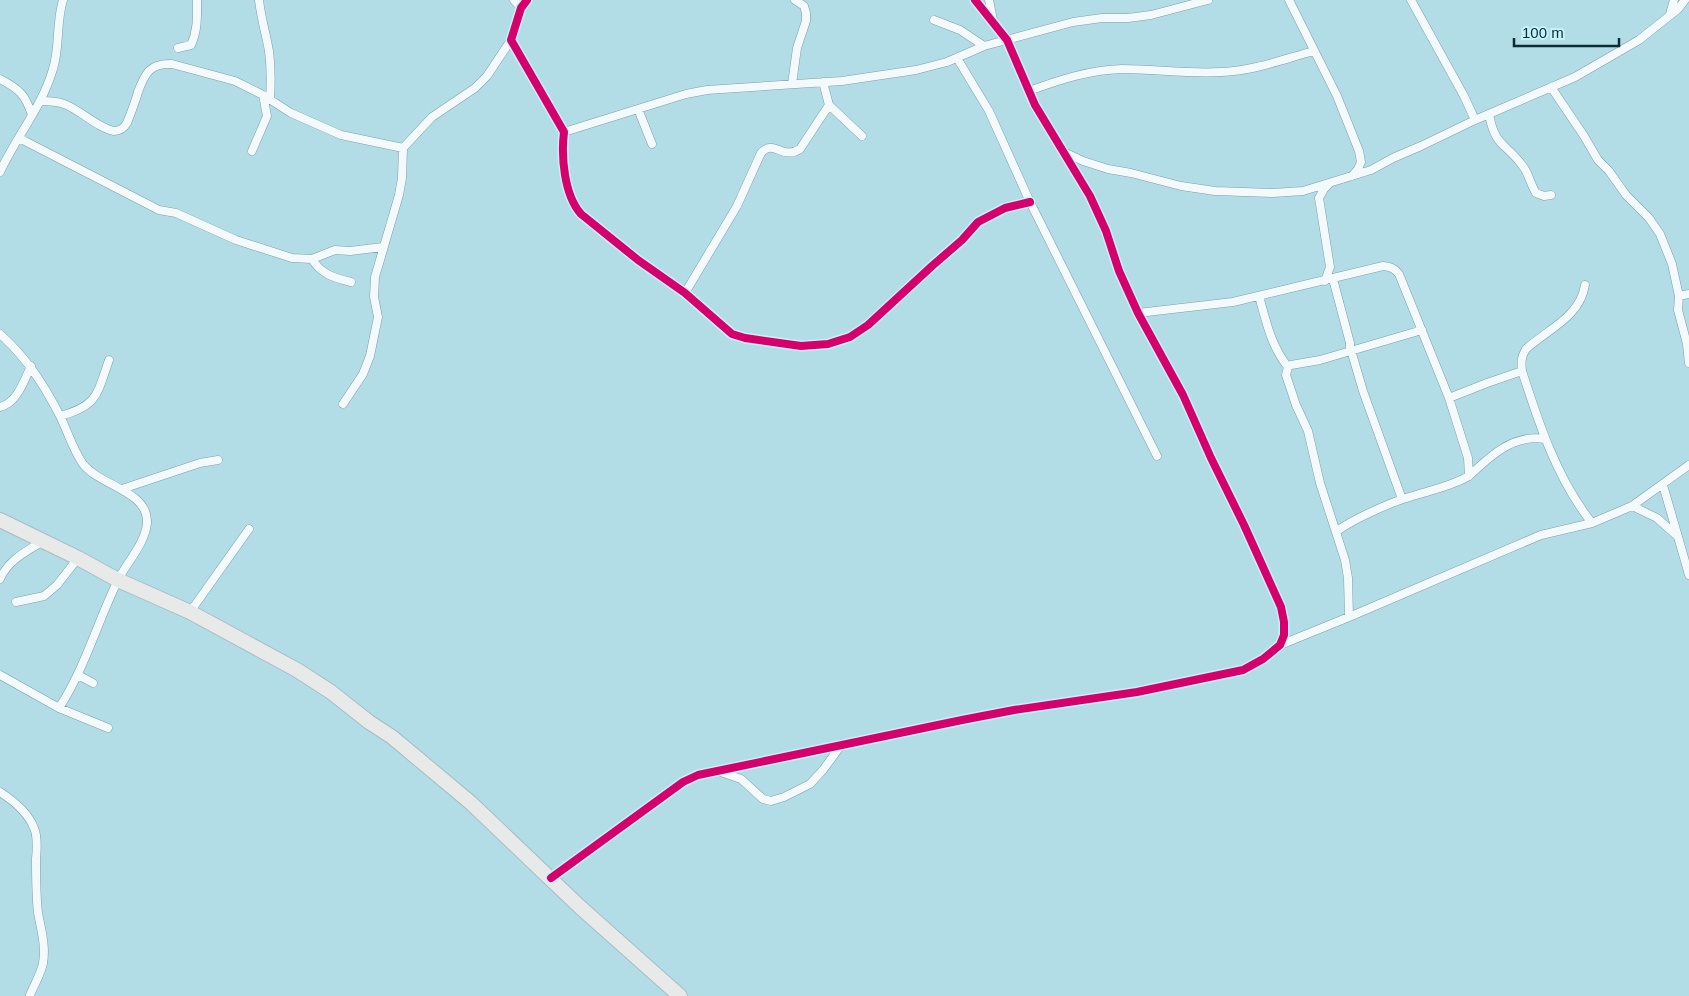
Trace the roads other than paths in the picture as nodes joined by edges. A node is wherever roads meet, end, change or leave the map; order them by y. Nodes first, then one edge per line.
1 (62, 0) edge
2 (197, 0) edge
3 (259, 0) edge
4 (514, 0) edge
5 (527, 0) edge
6 (795, 0) edge
7 (975, 0) edge
8 (988, 0) edge
9 (1208, 0) edge
10 (1289, 0) edge
11 (1411, 0) edge
12 (1674, 0) edge
13 (1685, 0) edge
14 (521, 8) junction
15 (1670, 14) junction
16 (934, 20) dead end
17 (994, 22) junction
18 (511, 40) junction
19 (1007, 40) junction
20 (984, 46) junction
21 (178, 48) dead end
22 (1314, 51) junction
23 (957, 58) junction
24 (0, 79) edge
25 (823, 82) junction
26 (792, 84) junction
27 (1551, 87) junction
28 (1029, 91) junction
29 (267, 97) junction
30 (40, 101) junction
31 (828, 105) junction
32 (638, 109) junction
33 (1489, 114) junction
34 (32, 115) junction
35 (1475, 120) junction
36 (564, 132) junction
37 (862, 136) dead end
38 (19, 138) junction
39 (652, 144) dead end
40 (403, 148) junction
41 (252, 151) dead end
42 (1064, 152) junction
43 (1, 169) edge
44 (1352, 176) junction
45 (1331, 182) junction
46 (1303, 191) junction
47 (1551, 195) dead end
48 (1319, 198) junction
49 (1030, 202) junction
50 (383, 246) junction
51 (312, 258) junction
52 (1330, 266) junction
53 (1346, 276) junction
54 (1329, 280) junction
55 (351, 282) dead end
56 (1585, 285) dead end
57 (685, 292) junction
58 (1689, 294) edge
59 (1260, 296) junction
60 (1679, 296) junction
61 (1138, 313) junction
62 (1422, 330) junction
63 (0, 334) edge
64 (1350, 350) junction
65 (109, 360) dead end
66 (1689, 363) edge
67 (31, 366) junction
68 (1288, 366) junction
69 (1522, 371) junction
70 (1449, 398) junction
71 (344, 404) dead end
72 (0, 407) edge
73 (60, 416) junction
74 (1545, 439) junction
75 (1157, 456) dead end
76 (218, 460) dead end
77 (1689, 465) edge
78 (1469, 476) junction
79 (1663, 486) junction
80 (122, 489) junction
81 (1402, 499) junction
82 (1632, 506) junction
83 (0, 520) edge
84 (1592, 523) junction
85 (249, 529) dead end
86 (1337, 531) junction
87 (1678, 536) junction
88 (43, 541) junction
89 (78, 558) junction
90 (1689, 575) edge
91 (0, 579) edge
92 (118, 580) junction
93 (16, 602) dead end
94 (190, 612) junction
95 (1349, 617) junction
96 (1280, 645) junction
97 (0, 675) edge
98 (78, 675) junction
99 (93, 683) dead end
100 (59, 708) junction
101 (108, 728) dead end
102 (842, 744) junction
103 (716, 771) junction
104 (0, 792) edge
105 (550, 878) junction
106 (30, 995) edge
107 (680, 996) edge

1 - 30 street
2 - 21 street
3 - 29 street
4 - 14 street
5 - 14 street
6 - 26 street
7 - 17 street
8 - 17 street
9 - 19 street
10 - 22 street
11 - 35 street
12 - 15 street
13 - 15 street
14 - 18 street
15 - 27 street
16 - 20 street
17 - 19 street
18 - 36 street
18 - 40 street
19 - 20 street
19 - 28 street
20 - 23 street
22 - 28 street
22 - 44 street
23 - 25 street
23 - 49 street
24 - 34 street
25 - 26 street
25 - 31 street
26 - 32 street
27 - 33 street
27 - 60 street
28 - 42 street
29 - 30 street
29 - 40 street
29 - 41 street
30 - 34 street
31 - 37 street
31 - 57 street
32 - 36 street
32 - 39 street
33 - 35 street
33 - 47 street
34 - 38 street
35 - 44 street
36 - 57 street
38 - 43 street
38 - 51 street
40 - 50 street
42 - 46 street
42 - 61 street
44 - 45 street
45 - 46 street
45 - 48 street
46 - 48 street
48 - 52 street
49 - 57 street
49 - 75 street
50 - 51 street
50 - 71 street
51 - 55 street
52 - 53 street
52 - 54 street
53 - 54 street
53 - 62 street
54 - 59 street
54 - 64 street
56 - 69 street
58 - 60 street
59 - 61 street
59 - 68 street
60 - 66 street
61 - 96 street
62 - 64 street
62 - 70 street
63 - 67 street
64 - 68 street
64 - 81 street
65 - 73 street
67 - 72 street
67 - 73 street
68 - 86 street
69 - 70 street
69 - 74 street
70 - 78 street
73 - 80 street
74 - 78 street
74 - 84 street
76 - 80 street
77 - 79 street
78 - 81 street
79 - 82 street
79 - 87 street
80 - 92 street
81 - 86 street
82 - 84 street
82 - 87 street
83 - 88 highway
84 - 95 street
85 - 94 street
86 - 95 street
87 - 90 street
88 - 89 highway
88 - 91 street
89 - 92 highway
89 - 93 street
92 - 94 highway
92 - 98 street
94 - 105 highway
95 - 96 street
96 - 102 street
97 - 100 street
98 - 99 street
98 - 100 street
100 - 101 street
102 - 103 street
102 - 103 street
103 - 105 street
104 - 106 street
105 - 107 highway

